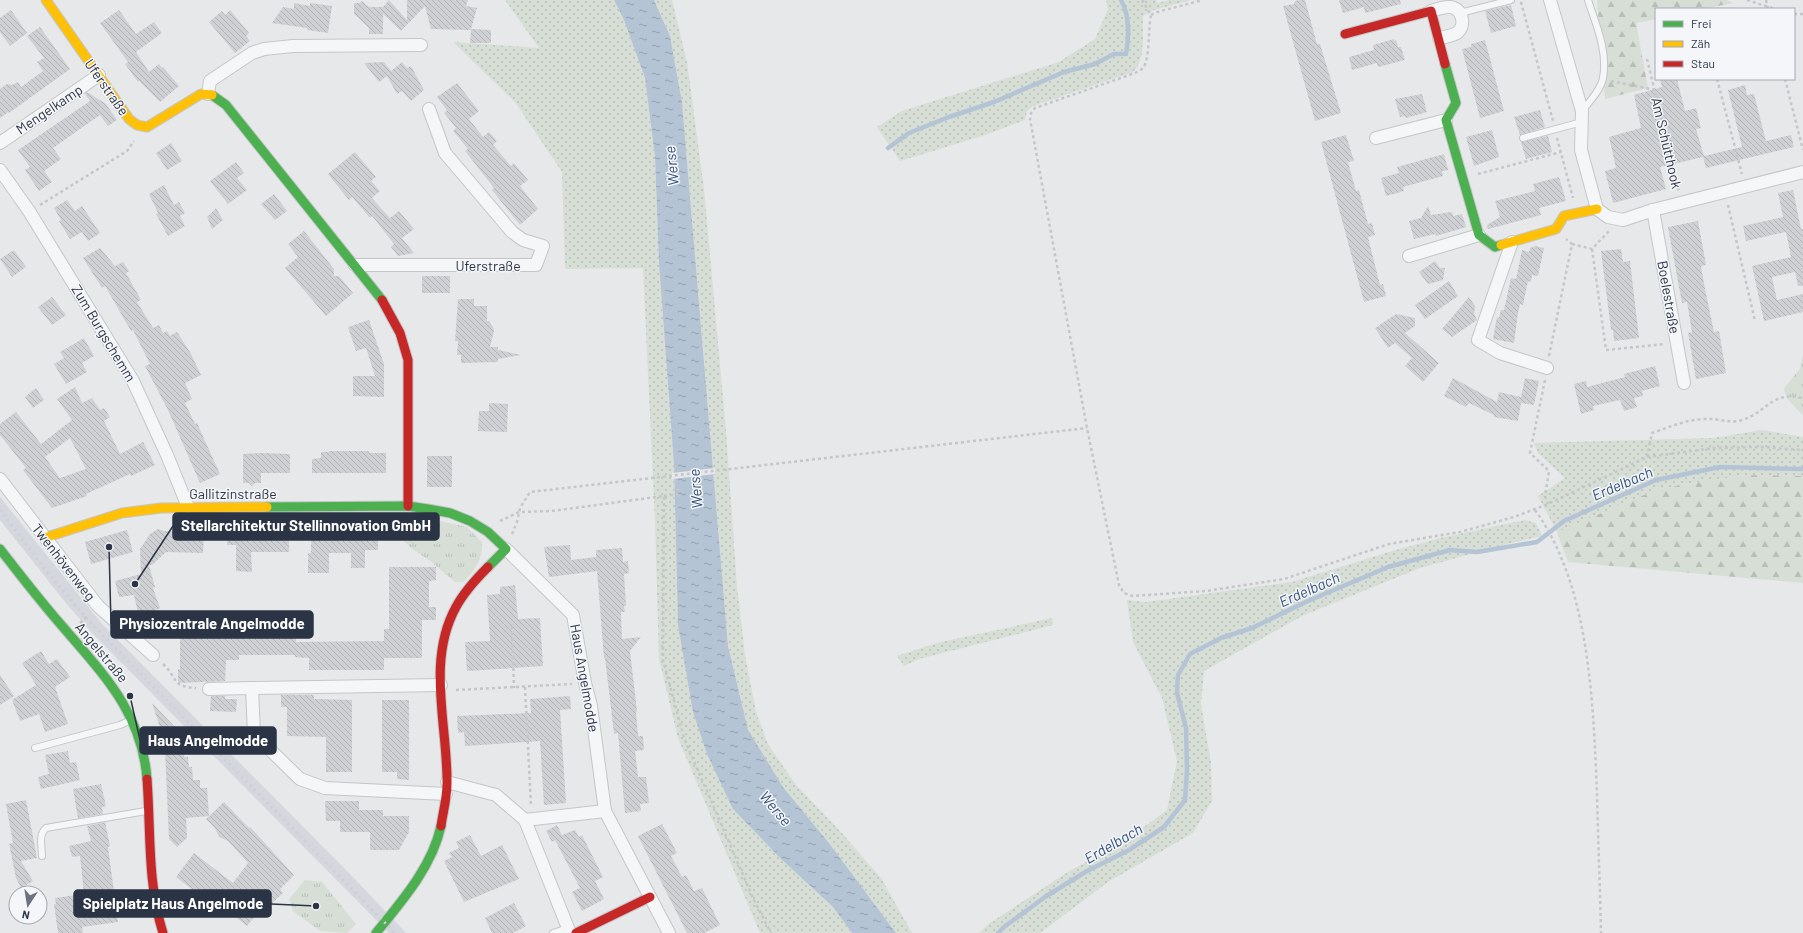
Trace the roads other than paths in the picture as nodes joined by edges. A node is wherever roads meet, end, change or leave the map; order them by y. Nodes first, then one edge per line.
1 (46, 0) edge
2 (1512, 0) edge
3 (1550, 0) edge
4 (1588, 0) edge
5 (1431, 11) junction
6 (1460, 13) junction
7 (1345, 34) dead end
8 (1439, 38) junction
9 (421, 46) dead end
10 (99, 75) junction
11 (208, 94) junction
12 (429, 109) dead end
13 (1582, 116) junction
14 (1446, 120) junction
15 (1376, 138) dead end
16 (1523, 138) dead end
17 (0, 143) edge
18 (0, 170) edge
19 (1803, 172) edge
20 (1597, 209) junction
21 (1653, 210) junction
22 (1478, 235) junction
23 (1512, 242) junction
24 (1409, 256) dead end
25 (355, 265) junction
26 (1547, 368) road end
27 (1684, 383) dead end
28 (0, 479) edge
29 (408, 506) junction
30 (188, 507) junction
31 (427, 508) joint
32 (44, 538) junction
33 (506, 549) junction
34 (0, 550) edge
35 (153, 655) road end
36 (252, 688) junction
37 (441, 688) junction
38 (209, 689) road end
39 (133, 719) junction
40 (35, 748) dead end
41 (447, 788) junction
42 (148, 811) junction
43 (605, 812) junction
44 (525, 820) junction
45 (42, 856) dead end
46 (650, 897) junction
47 (572, 931) edge
48 (163, 933) edge
49 (376, 933) edge
50 (553, 933) edge
51 (668, 933) edge

1 - 10 street, Uferstraße
2 - 6 lane
3 - 13 street
4 - 13 lane
5 - 6 street
5 - 7 street
5 - 8 street
6 - 8 street
8 - 14 street
9 - 11 street
10 - 11 street, Uferstraße
10 - 17 street, Mengelkamp
11 - 25 street
12 - 25 street, Uferstraße
13 - 16 lane
13 - 20 street
14 - 15 street
14 - 22 street
18 - 30 street, Zum Burgschemm
19 - 21 street, Am Schütthook
20 - 21 street, Am Schütthook
20 - 23 street
21 - 27 street, Boelestraße
22 - 23 street
22 - 24 street
23 - 26 street
25 - 29 street
28 - 32 street, Twenhövenweg
29 - 30 street, Gallitzinstraße
29 - 31 street, Gallitzinstraße
30 - 32 street, Gallitzinstraße
31 - 33 street, Haus Angelmodde
32 - 35 street, Twenhövenweg
33 - 37 street
33 - 43 street, Haus Angelmodde
34 - 39 street, Angelstraße
36 - 37 street
36 - 38 street
36 - 41 street
37 - 41 street
39 - 40 lane
39 - 42 street, Angelstraße
41 - 44 street
41 - 49 street
42 - 45 lane
42 - 48 street, Angelstraße
43 - 44 street
43 - 46 street, Haus Angelmodde
44 - 47 street
46 - 47 street
46 - 51 street, Haus Angelmodde
47 - 50 lane

